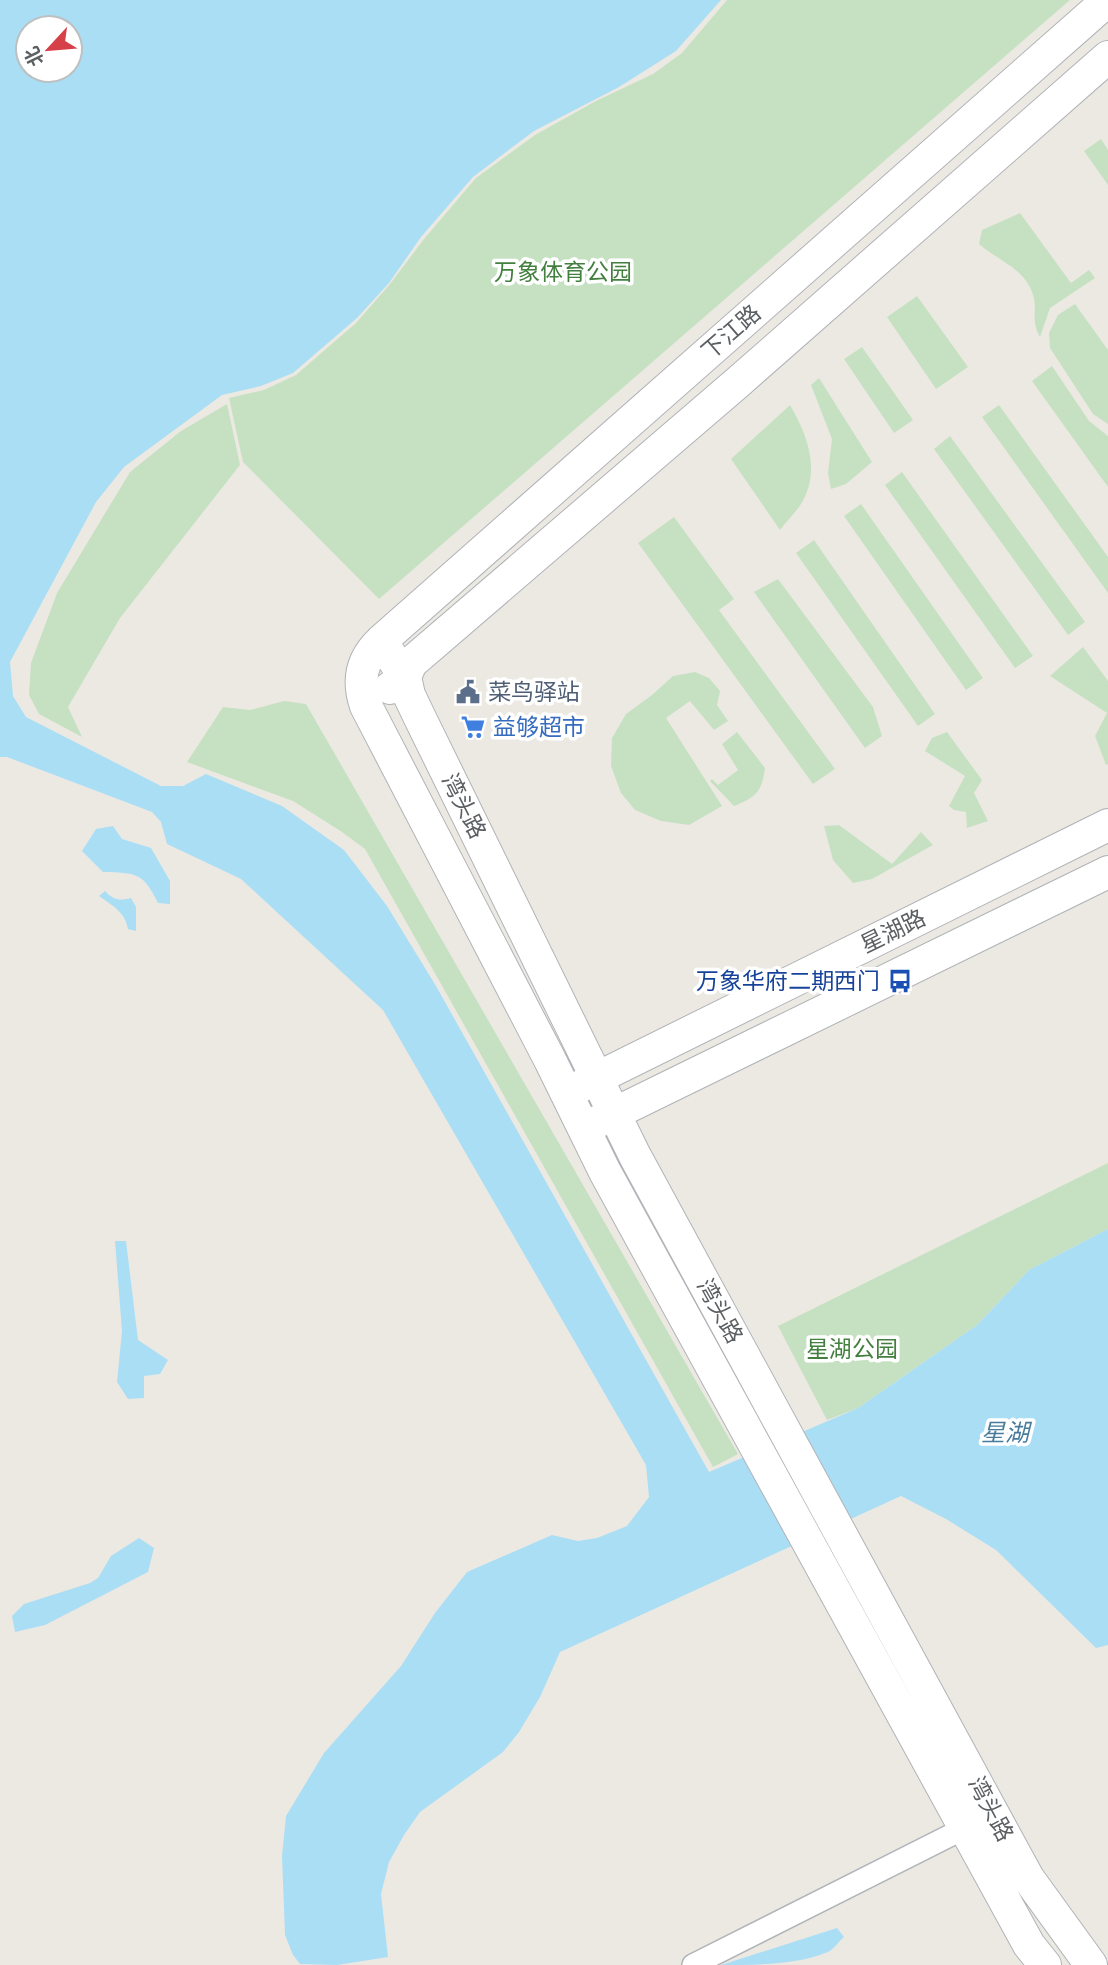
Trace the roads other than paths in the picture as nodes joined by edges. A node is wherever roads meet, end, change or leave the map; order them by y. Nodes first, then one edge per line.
1 (1108, 0) edge
2 (1108, 57) edge
3 (381, 641) junction
4 (361, 670) joint
5 (405, 677) junction
6 (366, 706) junction
7 (1108, 825) edge
8 (1108, 872) edge
9 (692, 1031) junction
10 (700, 1072) junction
11 (597, 1078) junction
12 (566, 1093) junction
13 (614, 1114) junction
14 (583, 1129) junction
15 (965, 1828) junction
16 (693, 1965) edge
17 (1045, 1965) edge
18 (1091, 1965) edge

1 - 3 main road, 下江路
2 - 5 main road, 下江路
3 - 4 main road, 下江路
3 - 5 main road, 湾头路
4 - 6 main road, 湾头路
5 - 6 main road, 下江路
5 - 11 main road, 湾头路
6 - 12 main road, 湾头路
7 - 9 main road, 星湖路
8 - 10 main road, 星湖路
9 - 10 main road
9 - 11 main road, 星湖路
10 - 13 main road, 星湖路
11 - 12 main road, 星湖路
11 - 13 main road, 湾头路
12 - 14 main road, 湾头路
13 - 14 main road, 星湖路
13 - 18 main road, 湾头路
14 - 15 main road, 湾头路
15 - 16 street
15 - 17 main road, 湾头路

